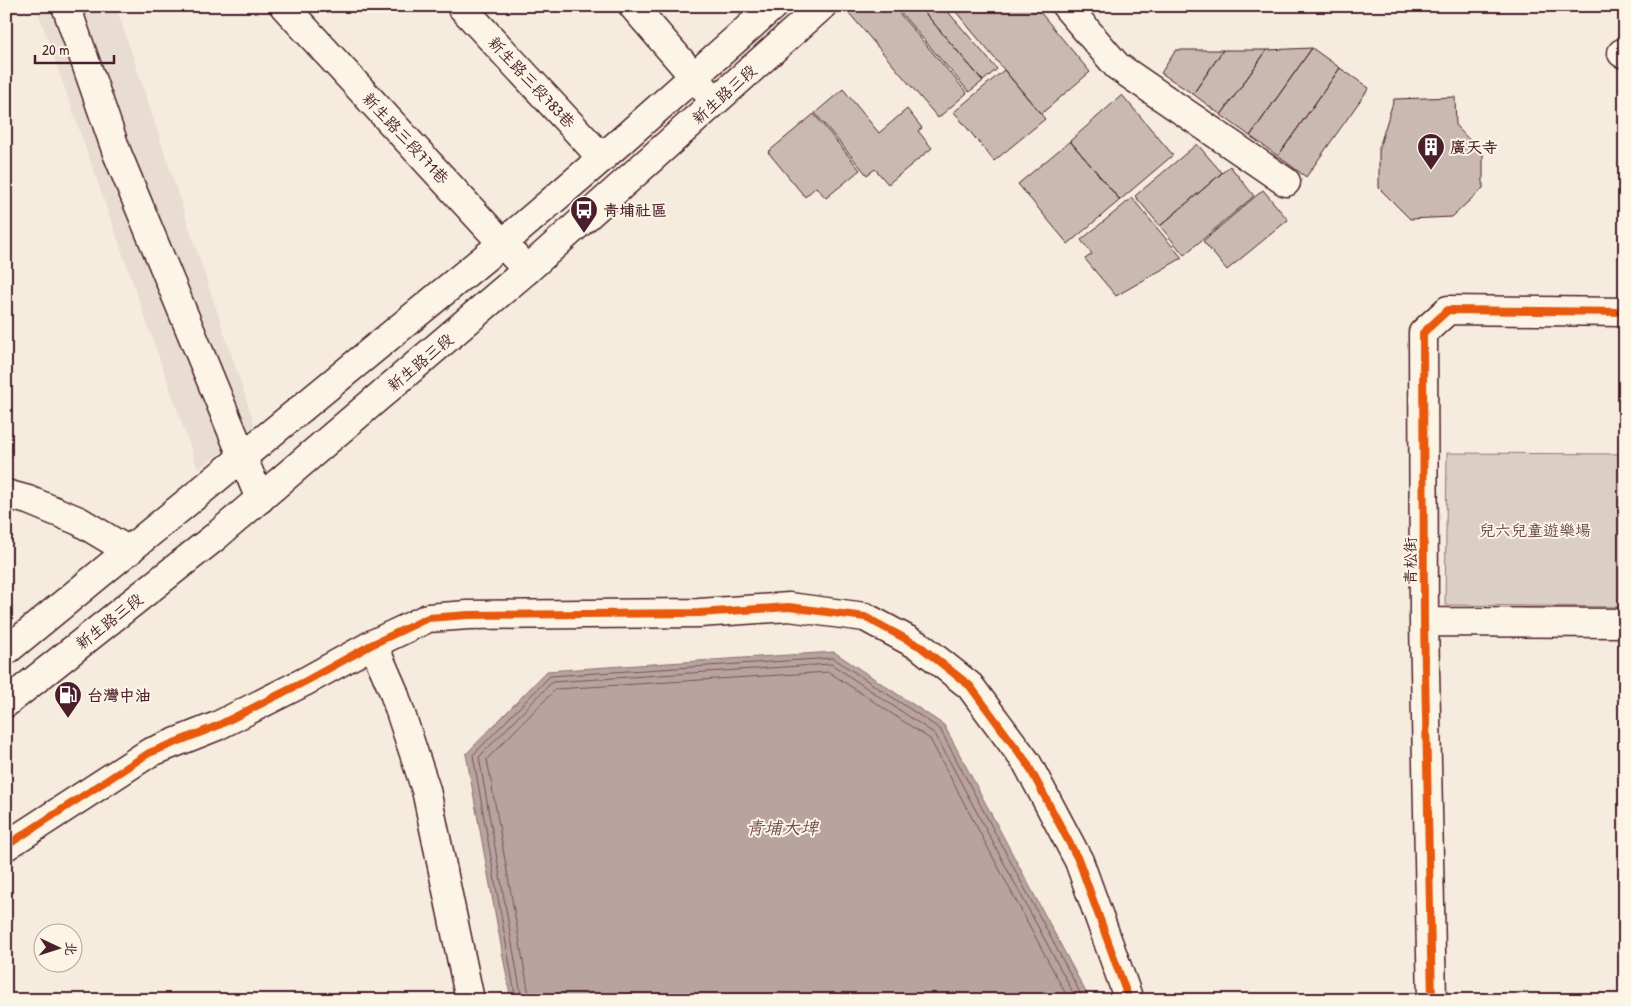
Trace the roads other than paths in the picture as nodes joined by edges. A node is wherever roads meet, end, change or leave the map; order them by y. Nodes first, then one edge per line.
1 (66, 6) edge
2 (284, 6) edge
3 (461, 6) edge
4 (633, 6) edge
5 (772, 6) edge
6 (822, 6) edge
7 (1066, 6) edge
8 (694, 76) junction
9 (715, 101) junction
10 (602, 158) junction
11 (1286, 182) dead end
12 (503, 244) junction
13 (527, 270) junction
14 (1625, 312) edge
15 (242, 458) junction
16 (6, 494) edge
17 (260, 499) junction
18 (129, 550) junction
19 (1424, 622) junction
20 (1625, 623) edge
21 (373, 644) junction
22 (6, 651) edge
23 (6, 703) edge
24 (6, 846) edge
25 (470, 1000) edge
26 (1129, 1000) edge
27 (1432, 1000) edge

1 - 15 street
2 - 12 street, 新生路三段771巷
3 - 10 street, 新生路三段783巷
4 - 8 street
5 - 8 street, 新生路三段
6 - 9 street, 新生路三段
7 - 11 street
8 - 9 street
8 - 10 street, 新生路三段
9 - 13 street, 新生路三段
10 - 12 street, 新生路三段
12 - 13 street, 新生路三段771巷
12 - 15 street, 新生路三段
13 - 17 street, 新生路三段
14 - 19 street, 青松街
15 - 17 street
15 - 18 street, 新生路三段
16 - 18 street
17 - 23 street, 新生路三段
18 - 22 street, 新生路三段
19 - 20 street
19 - 27 street, 青松街
21 - 24 street
21 - 25 street
21 - 26 street

